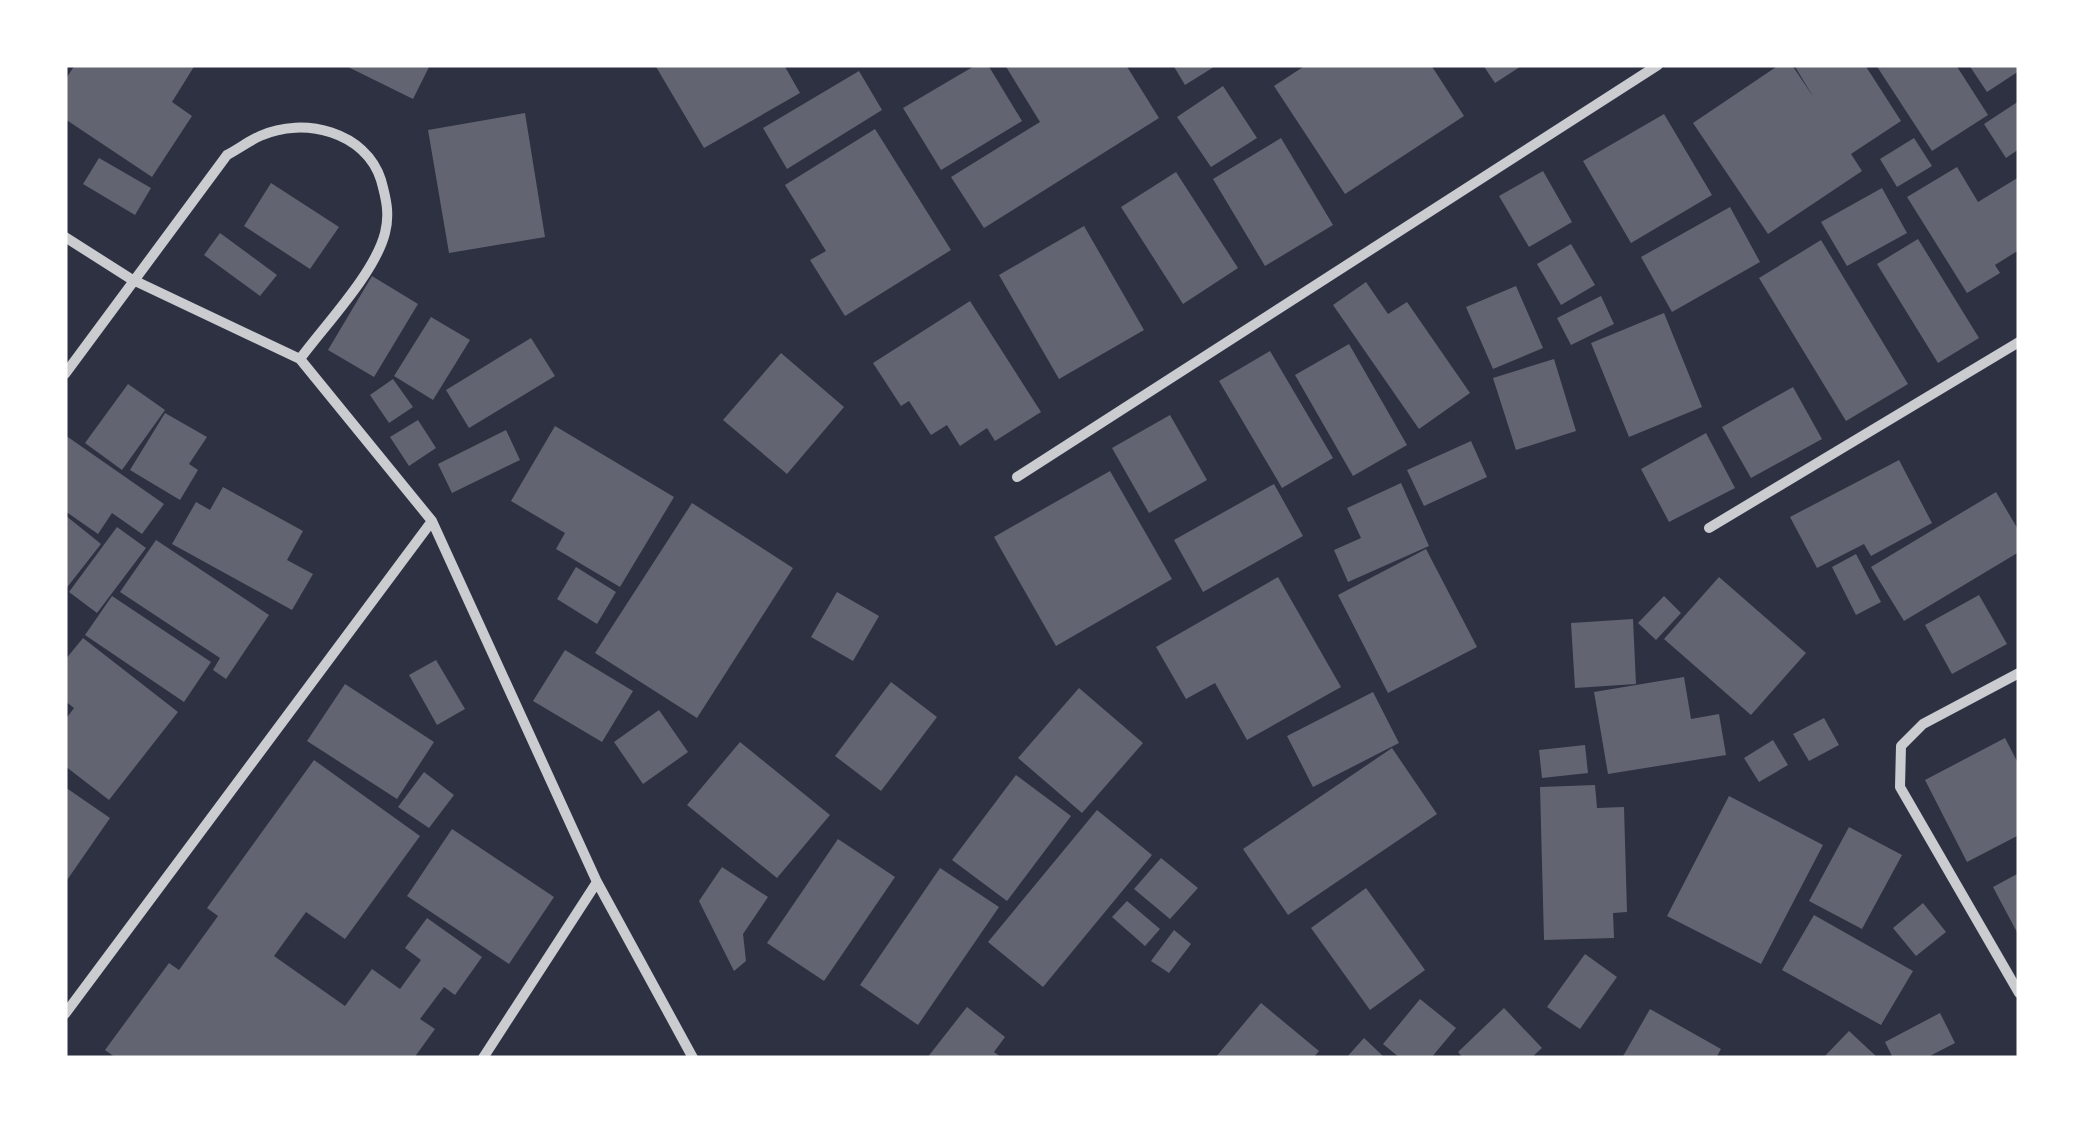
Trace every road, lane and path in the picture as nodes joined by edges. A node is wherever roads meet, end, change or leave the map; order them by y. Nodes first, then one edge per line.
1 (1658, 65) edge
2 (65, 237) edge
3 (131, 279) junction
4 (2019, 342) edge
5 (300, 359) junction
6 (65, 374) edge
7 (1017, 478) dead end
8 (432, 521) junction
9 (1708, 528) dead end
10 (2019, 673) edge
11 (597, 882) junction
12 (2019, 993) edge
13 (65, 1014) edge
14 (483, 1058) edge
15 (693, 1058) edge

1 - 7 street
2 - 3 street
3 - 5 street
3 - 5 street
3 - 6 street
4 - 9 street
5 - 8 street
8 - 11 street
8 - 13 street
10 - 12 street
11 - 14 street
11 - 15 street

